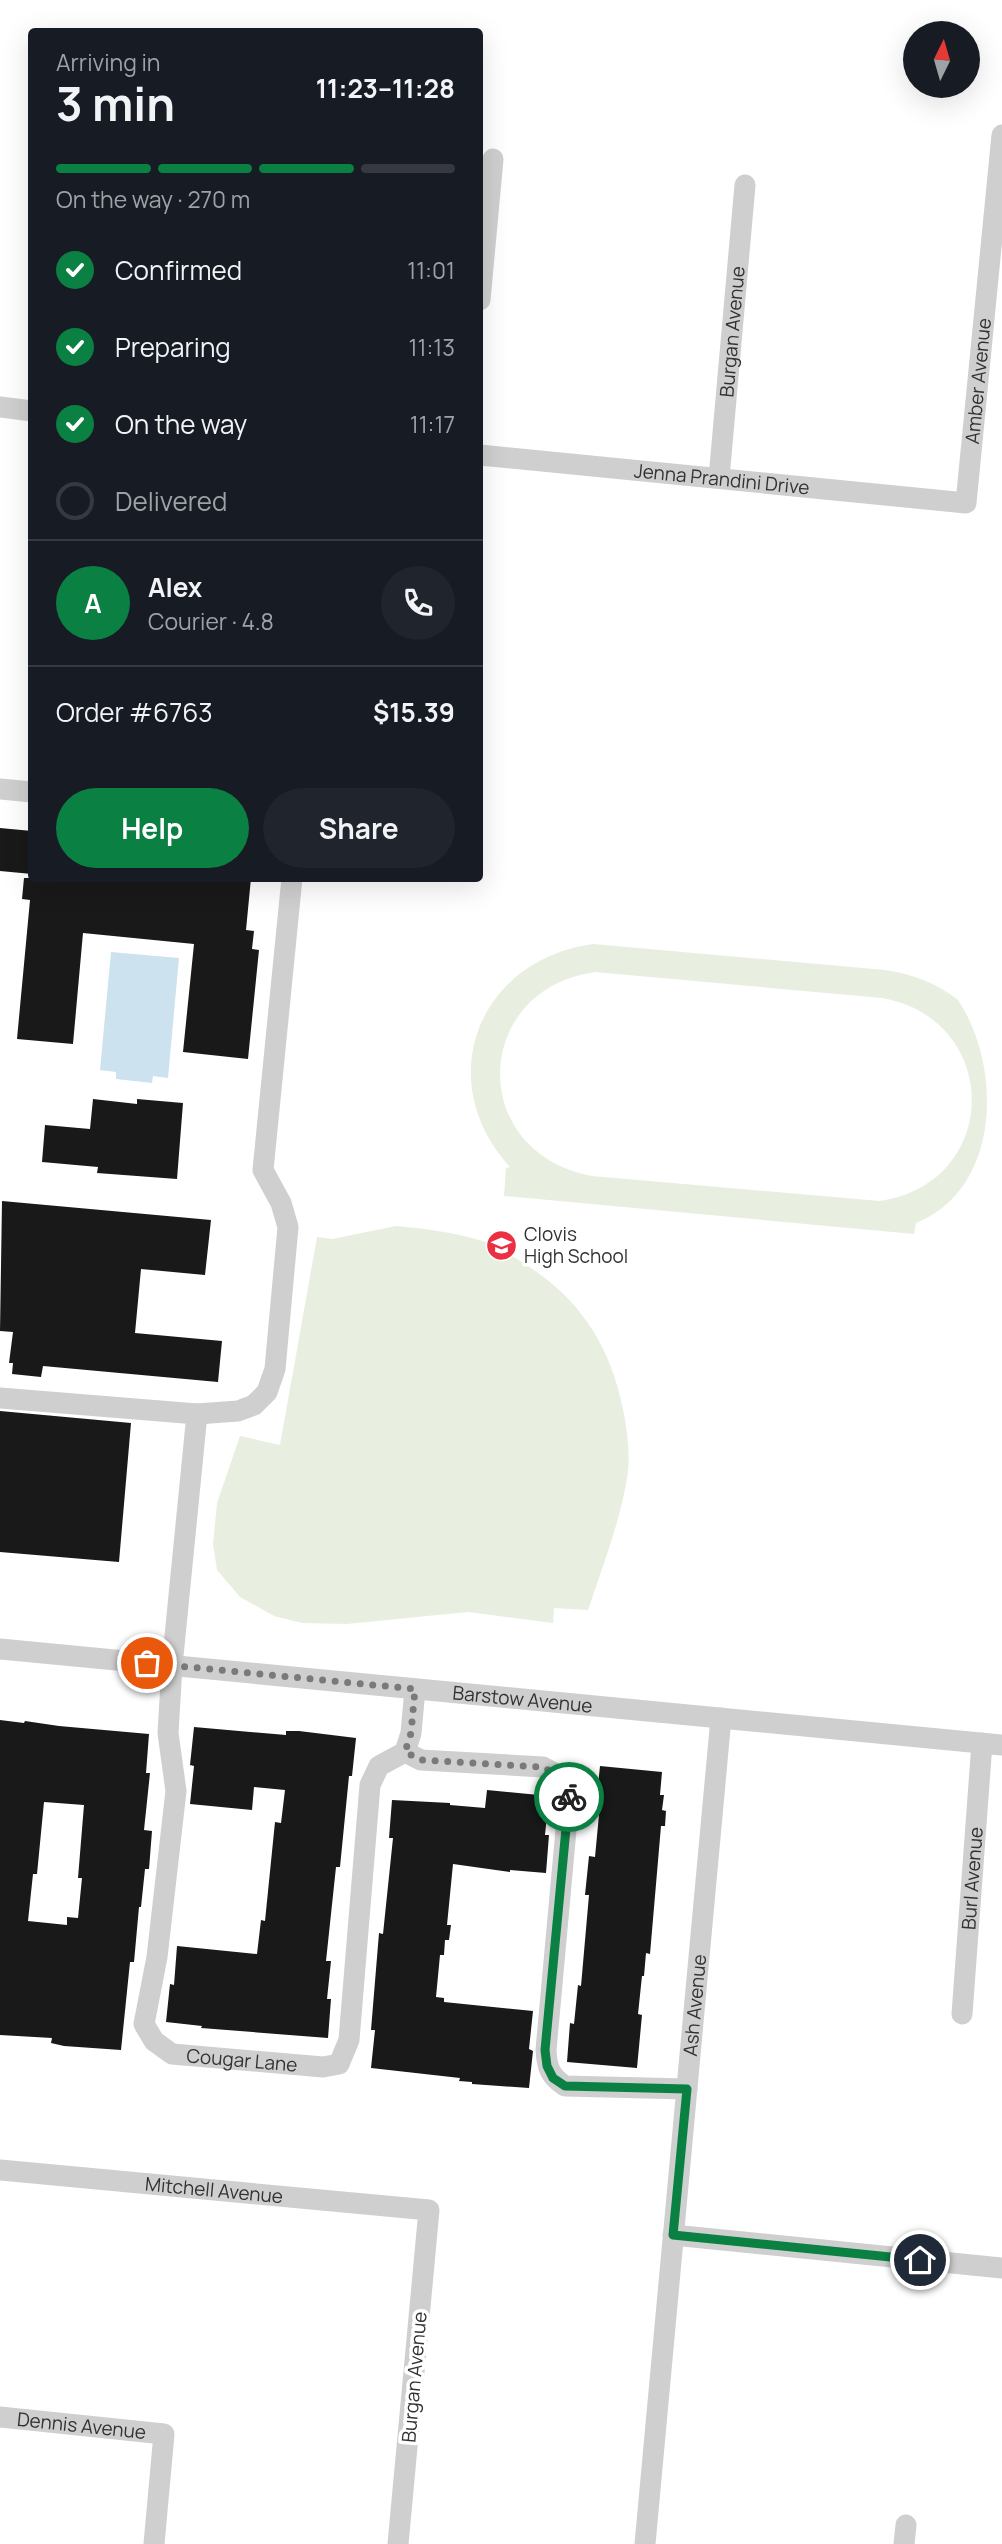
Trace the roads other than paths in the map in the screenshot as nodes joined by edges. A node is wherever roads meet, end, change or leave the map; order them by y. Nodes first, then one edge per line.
1 (1002, 135) edge
2 (493, 159) dead end
3 (744, 186) dead end
4 (483, 267) edge
5 (0, 407) edge
6 (28, 410) edge
7 (483, 455) edge
8 (719, 478) junction
9 (966, 502) joint
10 (0, 789) edge
11 (28, 792) edge
12 (292, 882) edge
13 (0, 1398) edge
14 (197, 1414) junction
15 (0, 1649) edge
16 (172, 1666) junction
17 (415, 1689) junction
18 (721, 1718) junction
19 (992, 1744) edge
20 (405, 1752) junction
21 (962, 2014) dead end
22 (687, 2089) junction
23 (0, 2171) edge
24 (429, 2210) joint
25 (673, 2235) junction
26 (1002, 2268) edge
27 (0, 2417) edge
28 (154, 2544) edge
29 (403, 2544) edge
30 (645, 2544) edge

1 - 9 street, Amber Avenue
2 - 4 street
3 - 8 street, Burgan Avenue
5 - 6 street
7 - 8 street, Jenna Prandini Drive
8 - 9 street, Jenna Prandini Drive
10 - 11 street
12 - 14 street
13 - 14 street
14 - 16 street
15 - 16 street, Barstow Avenue
16 - 17 street, Barstow Avenue
16 - 20 street, Cougar Lane
17 - 18 street, Barstow Avenue
17 - 20 street
18 - 19 street, Barstow Avenue
18 - 22 street, Ash Avenue
19 - 21 street, Burl Avenue
20 - 22 street
22 - 25 street, Ash Avenue
23 - 24 street, Mitchell Avenue
24 - 29 street, Burgan Avenue
25 - 26 street
25 - 30 street, Ash Avenue
27 - 28 street, Dennis Avenue

